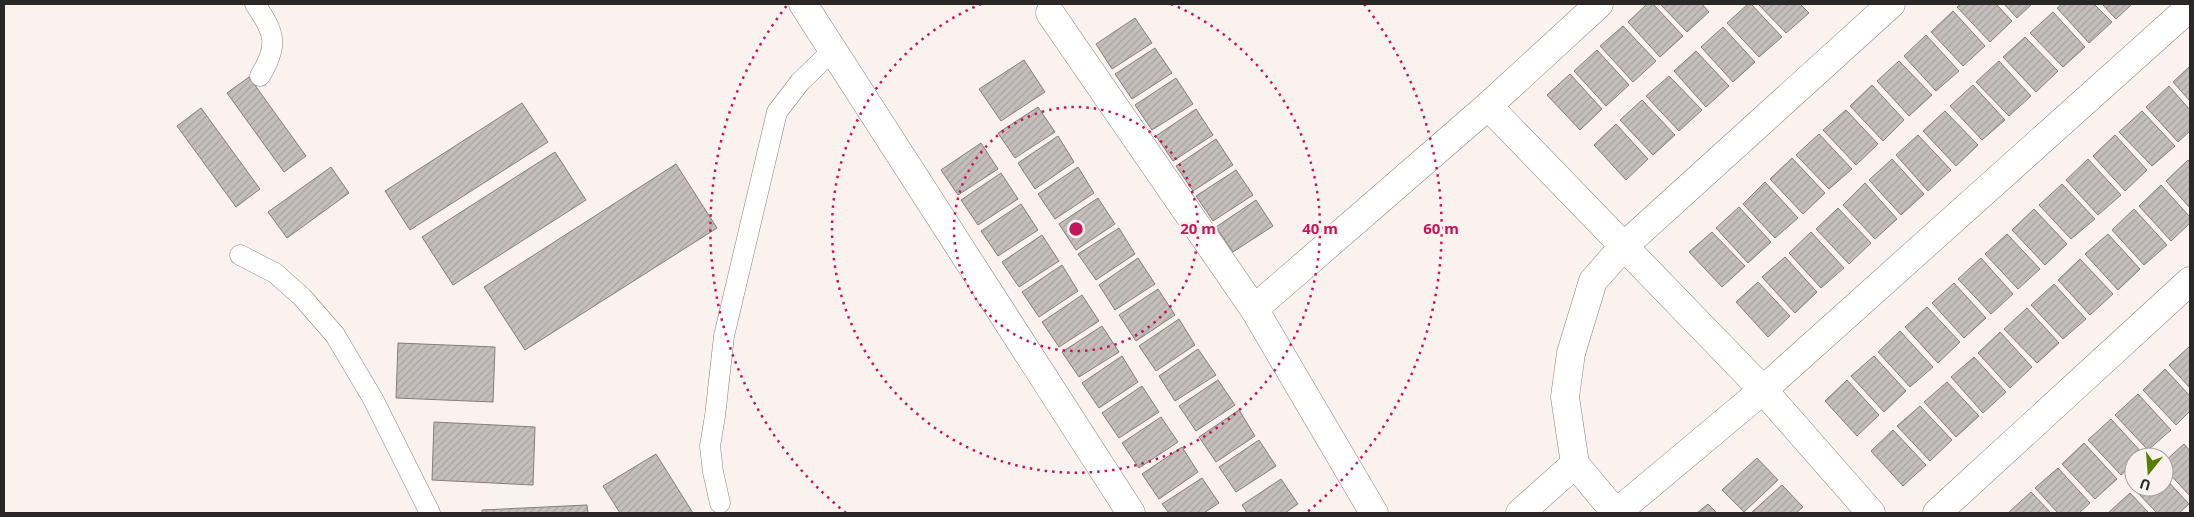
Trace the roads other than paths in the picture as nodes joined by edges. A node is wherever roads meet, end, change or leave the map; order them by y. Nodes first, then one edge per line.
1 (255, 4) edge
2 (803, 4) edge
3 (1599, 4) edge
4 (1891, 4) edge
5 (2190, 7) edge
6 (1050, 13) dead end
7 (834, 49) junction
8 (260, 76) dead end
9 (1488, 106) junction
10 (1622, 247) junction
11 (240, 255) dead end
12 (2190, 281) edge
13 (1254, 309) junction
14 (1763, 390) junction
15 (1575, 464) junction
16 (720, 503) dead end
17 (430, 513) edge
18 (1131, 513) edge
19 (1374, 513) edge
20 (1520, 513) edge
21 (1616, 513) edge
22 (1871, 513) edge
23 (1937, 513) edge

1 - 8 lane
2 - 7 street
3 - 9 street
4 - 10 street
5 - 14 street
6 - 13 street
7 - 16 lane
7 - 18 street
9 - 10 street
9 - 13 street
10 - 14 street
10 - 15 street
11 - 17 lane
12 - 23 street
13 - 19 street
14 - 21 street
14 - 22 street
15 - 20 street
15 - 21 street

